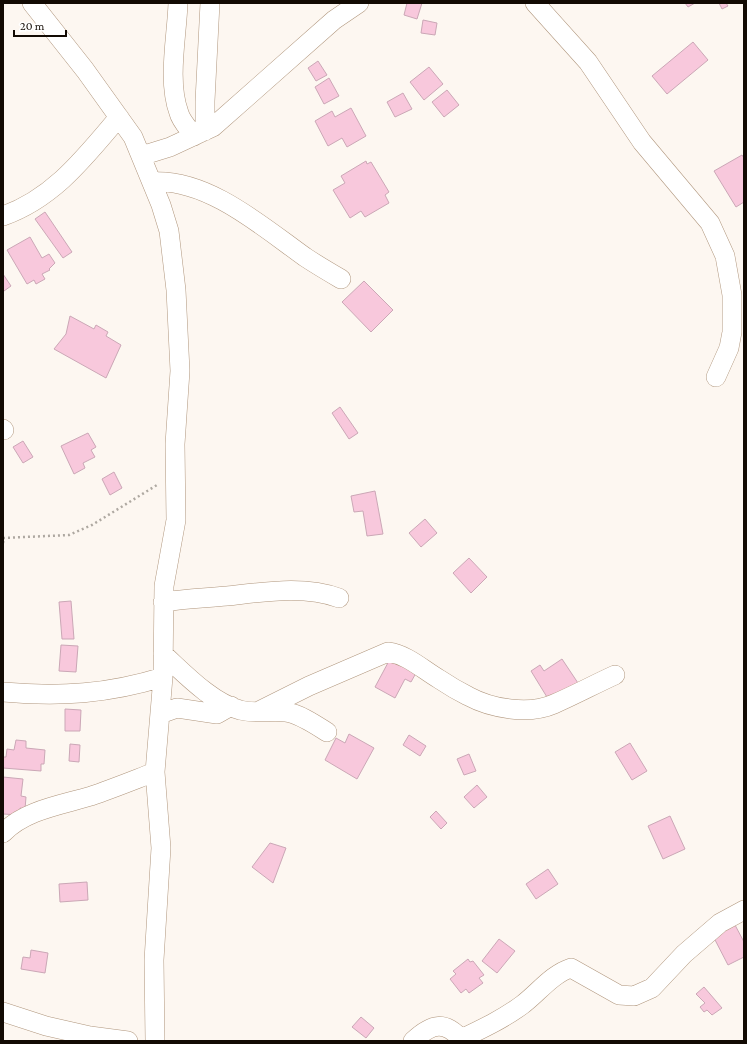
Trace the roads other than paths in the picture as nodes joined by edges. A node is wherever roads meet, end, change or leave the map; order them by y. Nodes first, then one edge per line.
1 (32, 3) edge
2 (178, 3) edge
3 (210, 3) edge
4 (359, 3) edge
5 (535, 3) edge
6 (119, 117) junction
7 (200, 133) junction
8 (141, 156) junction
9 (152, 182) junction
10 (3, 216) edge
11 (341, 279) dead end
12 (716, 377) dead end
13 (339, 598) dead end
14 (163, 602) junction
15 (163, 654) junction
16 (616, 675) dead end
17 (163, 677) junction
18 (3, 692) edge
19 (231, 706) junction
20 (259, 711) junction
21 (160, 714) junction
22 (327, 732) dead end
23 (155, 772) junction
24 (3, 833) edge
25 (744, 910) edge
26 (3, 1012) edge
27 (462, 1040) edge
28 (128, 1041) edge
29 (155, 1041) edge
30 (413, 1041) edge

1 - 6 street
2 - 7 street
3 - 7 street
4 - 7 street
5 - 12 street
6 - 8 street
6 - 10 street
7 - 8 street
8 - 9 street
9 - 11 street
9 - 14 street
13 - 14 street
14 - 15 street
15 - 17 street
15 - 19 street
16 - 20 street
17 - 18 street
17 - 21 street
19 - 20 street
19 - 21 street
20 - 22 street
21 - 23 street
23 - 24 street
23 - 29 street
25 - 27 street
26 - 28 street
27 - 30 street

